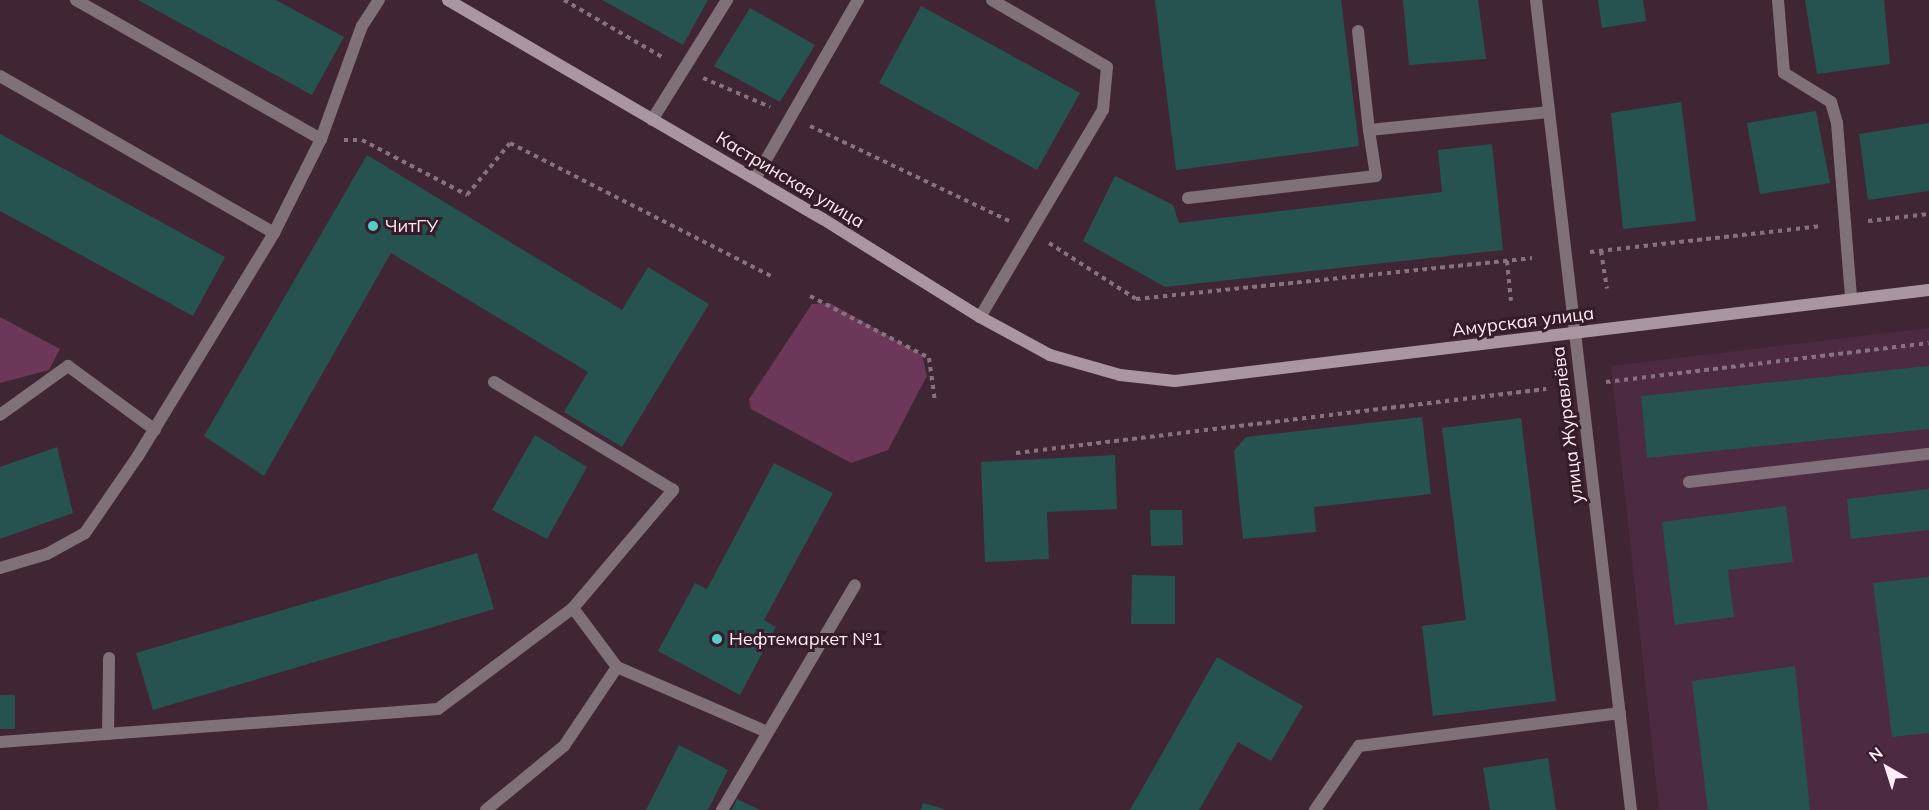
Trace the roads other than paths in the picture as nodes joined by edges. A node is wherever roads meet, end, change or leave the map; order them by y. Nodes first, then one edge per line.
1 (76, 0) edge
2 (379, 0) edge
3 (448, 0) edge
4 (727, 0) edge
5 (858, 0) edge
6 (992, 0) edge
7 (1536, 0) edge
8 (1778, 0) edge
9 (1358, 31) dead end
10 (0, 76) edge
11 (1550, 112) junction
12 (652, 120) junction
13 (1369, 130) junction
14 (321, 139) junction
15 (755, 179) junction
16 (1188, 198) dead end
17 (274, 233) junction
18 (1929, 290) edge
19 (1851, 297) junction
20 (980, 317) junction
21 (1575, 333) junction
22 (1120, 375) joint
23 (494, 382) dead end
24 (0, 415) edge
25 (155, 430) junction
26 (1929, 454) edge
27 (1689, 482) dead end
28 (0, 568) edge
29 (855, 585) dead end
30 (573, 608) junction
31 (109, 658) dead end
32 (617, 668) junction
33 (1620, 712) junction
34 (765, 731) junction
35 (108, 734) junction
36 (0, 742) edge
37 (486, 810) edge
38 (722, 810) edge
39 (1315, 810) edge
40 (1631, 810) edge

1 - 14 street
2 - 14 street
3 - 12 main road, Кастринская улица
4 - 12 street
5 - 15 street
6 - 20 street
7 - 11 street, улица Журавлёва
8 - 19 street
9 - 13 street
10 - 17 street
11 - 13 street
11 - 21 street, улица Журавлёва
12 - 15 main road, Кастринская улица
13 - 16 street
14 - 17 street
15 - 20 main road, Кастринская улица
17 - 25 street
18 - 19 main road, Амурская улица
19 - 21 main road, Амурская улица
20 - 22 main road, Кастринская улица
21 - 22 main road, Амурская улица
21 - 33 street, улица Журавлёва
23 - 30 street
24 - 25 street
25 - 28 street
26 - 27 street
29 - 34 street
30 - 32 street
30 - 35 street
31 - 35 street
32 - 34 street
32 - 37 street
33 - 39 street
33 - 40 street, улица Журавлёва
34 - 38 street
35 - 36 street

